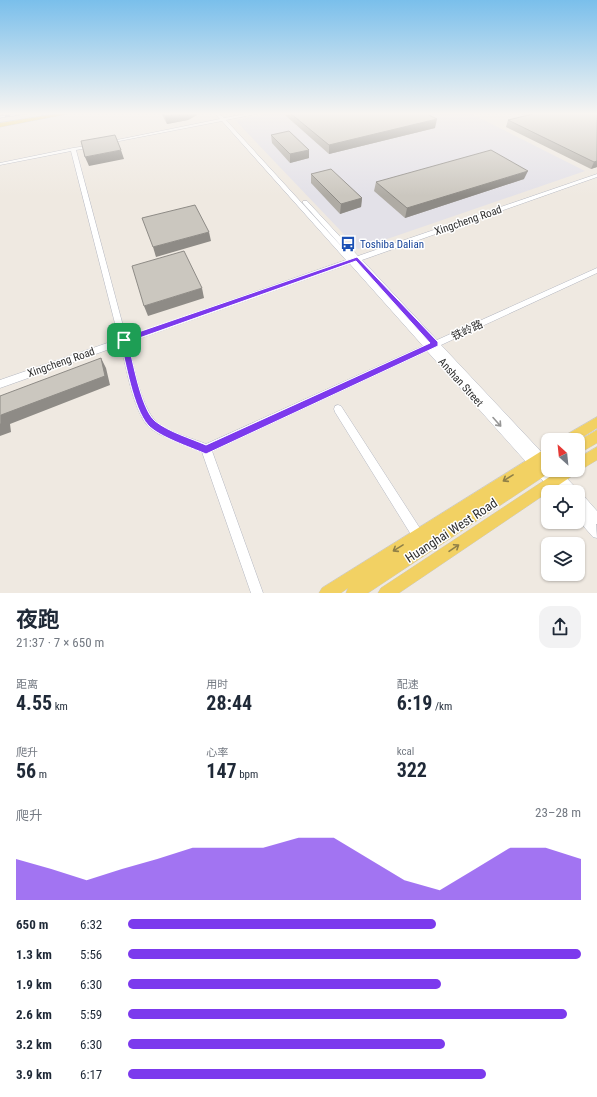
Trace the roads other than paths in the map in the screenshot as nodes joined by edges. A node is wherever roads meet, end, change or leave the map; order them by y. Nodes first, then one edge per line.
1 (114, 141) edge
2 (246, 141) edge
3 (103, 143) edge
4 (95, 145) edge
5 (73, 149) junction
6 (0, 164) edge
7 (597, 175) edge
8 (354, 260) junction
9 (597, 270) edge
10 (124, 340) junction
11 (432, 346) junction
12 (0, 384) edge
13 (338, 409) dead end
14 (597, 422) edge
15 (579, 433) edge
16 (597, 436) edge
17 (585, 444) edge
18 (206, 449) junction
19 (597, 452) edge
20 (585, 460) edge
21 (541, 461) edge
22 (541, 475) edge
23 (541, 477) edge
24 (557, 477) edge
25 (565, 485) edge
26 (585, 506) edge
27 (597, 519) edge
28 (585, 520) edge
29 (597, 533) edge
30 (421, 541) junction
31 (257, 593) edge
32 (327, 593) edge
33 (354, 593) edge
34 (386, 593) edge

1 - 3 street
2 - 8 street, Anshan Street
4 - 5 street
5 - 6 street
5 - 10 street
7 - 8 street, Xingcheng Road
8 - 10 street, Xingcheng Road
8 - 11 street, Anshan Street
9 - 11 street, 铁岭路
10 - 12 street, Xingcheng Road
10 - 18 street
11 - 18 street, 铁岭路
11 - 21 street, Anshan Street
13 - 30 street
14 - 15 main road
16 - 17 main road
18 - 31 street
19 - 20 main road
22 -> 30 main road, Huanghai West Road
34 -> 23 main road, Huanghai West Road
24 - 25 street, Anshan Street
26 - 27 street
28 - 29 street
30 -> 32 main road
30 - 33 main road, Huanghai West Road

